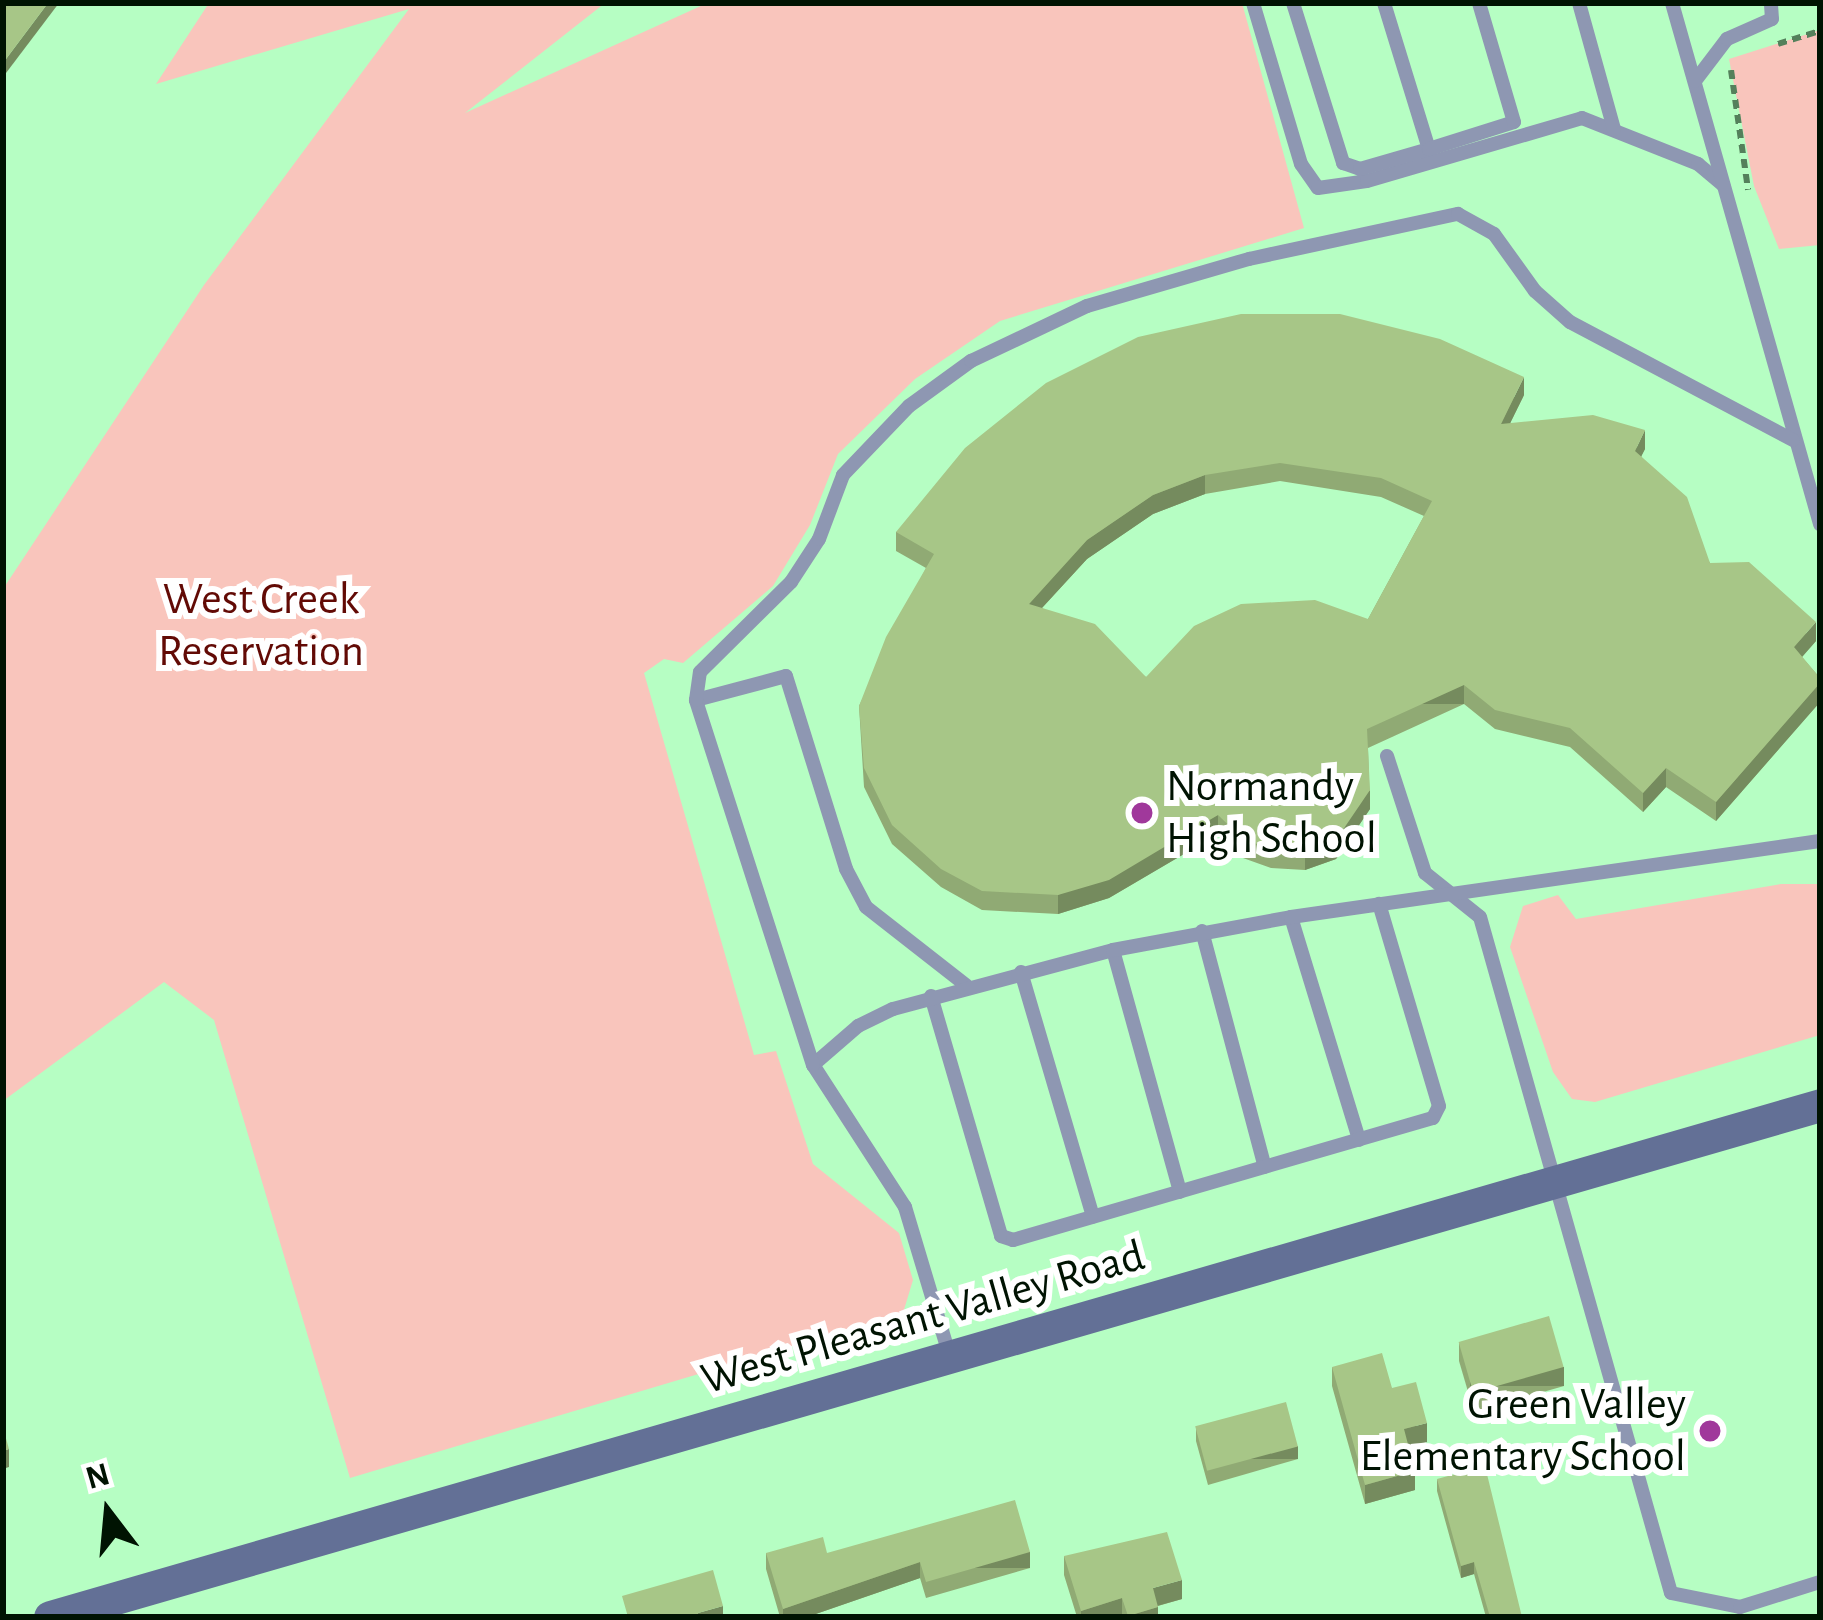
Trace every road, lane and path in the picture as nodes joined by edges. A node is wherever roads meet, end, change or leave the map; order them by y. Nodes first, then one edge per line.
1 (1253, 3) edge
2 (1293, 3) edge
3 (1384, 3) edge
4 (1479, 3) edge
5 (1579, 3) edge
6 (1672, 3) edge
7 (1771, 3) edge
8 (1820, 32) edge
9 (1774, 45) dead end
10 (1729, 59) dead end
11 (1695, 81) junction
12 (1614, 129) junction
13 (1429, 149) junction
14 (1723, 185) junction
15 (1728, 205) junction
16 (1793, 440) junction
17 (1820, 524) edge
18 (696, 700) junction
19 (1387, 756) dead end
20 (1820, 841) edge
21 (1454, 896) junction
22 (1379, 904) junction
23 (1291, 916) junction
24 (1202, 931) junction
25 (1113, 950) junction
26 (1021, 971) junction
27 (966, 985) junction
28 (931, 996) junction
29 (814, 1066) junction
30 (1820, 1105) edge
31 (1359, 1140) junction
32 (1265, 1167) junction
33 (1551, 1184) junction
34 (1180, 1192) junction
35 (1094, 1217) junction
36 (950, 1357) junction
37 (1820, 1582) edge
38 (50, 1617) edge

1 - 12 lane
2 - 13 lane
3 - 13 lane
4 - 13 lane
5 - 12 lane
6 - 11 lane
7 - 11 lane
8 - 9 path
10 - 15 path
11 - 14 lane
12 - 14 lane
14 - 15 lane
15 - 16 lane
16 - 17 lane
16 - 18 lane
18 - 27 lane
18 - 29 lane
19 - 21 lane
20 - 21 lane
21 - 22 lane
21 - 33 lane
22 - 23 lane
22 - 31 lane
23 - 24 lane
23 - 31 lane
24 - 25 lane
24 - 32 lane
25 - 26 lane
25 - 34 lane
26 - 27 lane
26 - 35 lane
27 - 28 lane
28 - 29 lane
28 - 35 lane
29 - 36 lane
30 - 33 main road, West Pleasant Valley Road
31 - 32 lane
32 - 34 lane
33 - 36 main road, West Pleasant Valley Road
33 - 37 lane
34 - 35 lane
36 - 38 main road, West Pleasant Valley Road

